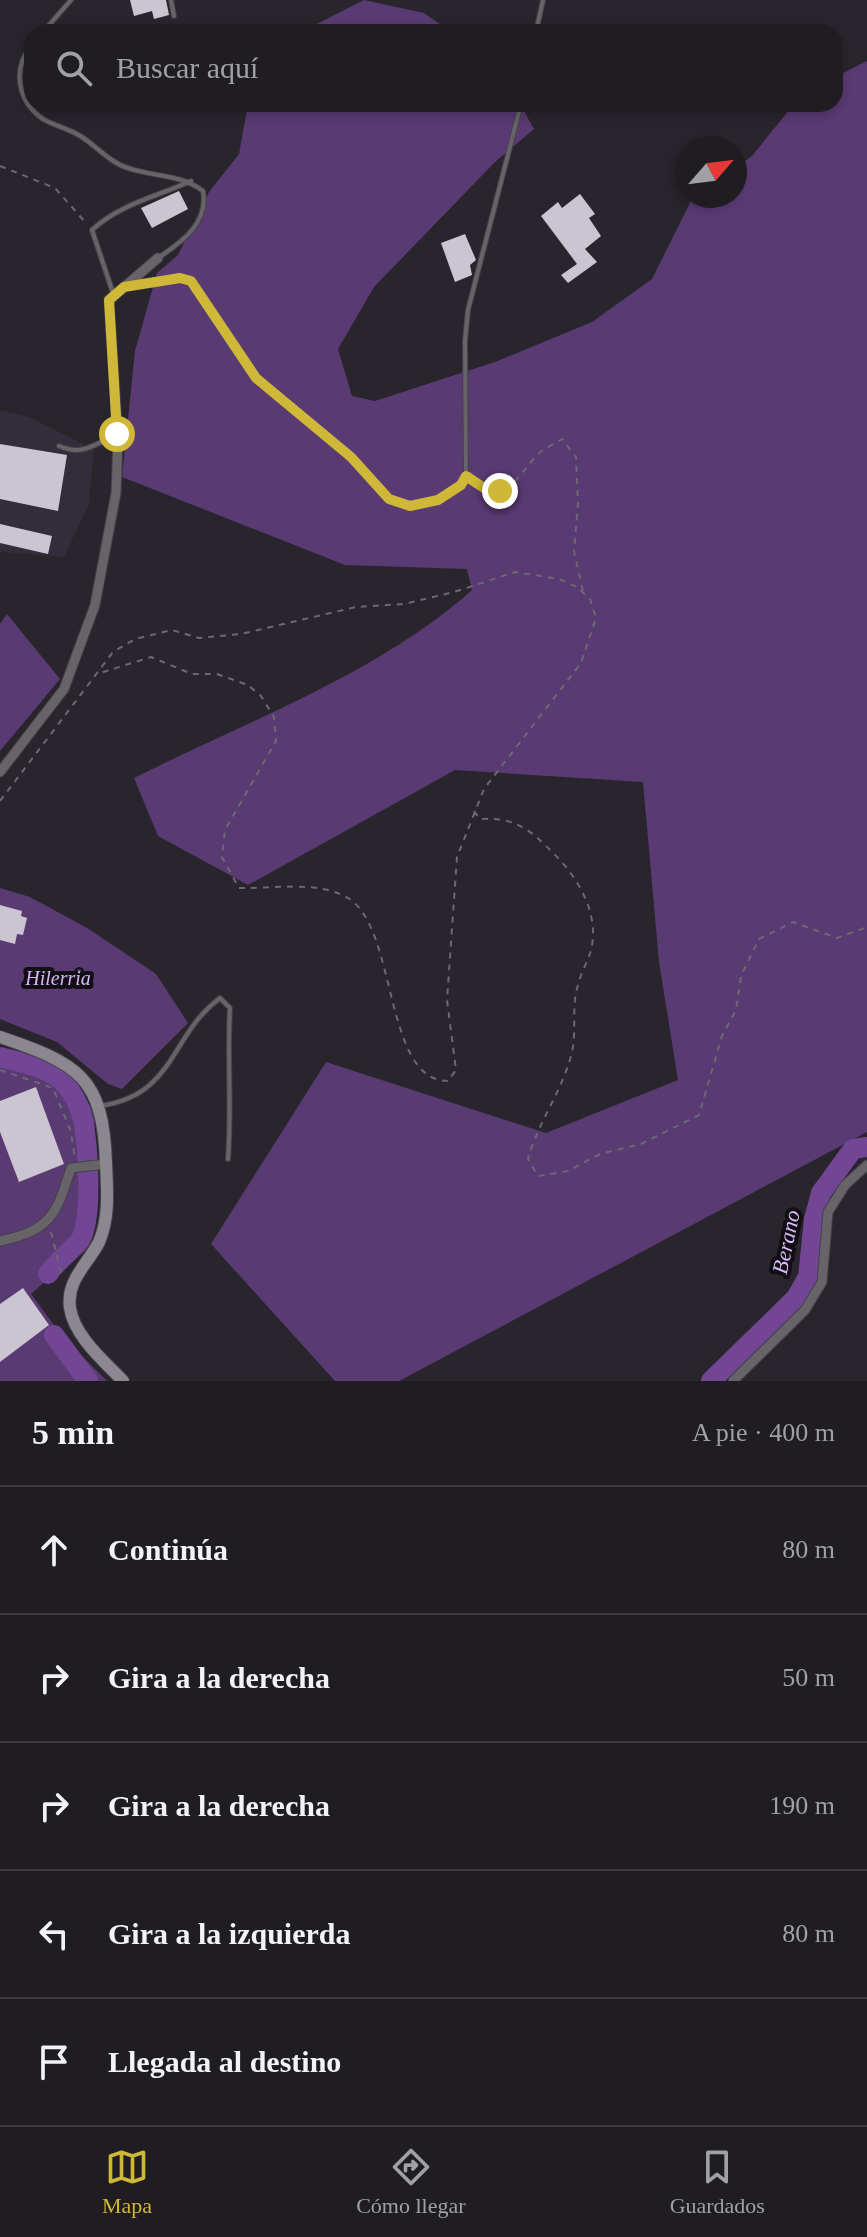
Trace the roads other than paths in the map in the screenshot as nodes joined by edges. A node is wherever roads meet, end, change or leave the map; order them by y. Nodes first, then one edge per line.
1 (71, 0) edge
2 (171, 0) edge
3 (543, 0) edge
4 (174, 16) dead end
5 (50, 24) edge
6 (538, 24) edge
7 (24, 54) edge
8 (24, 95) edge
9 (37, 112) edge
10 (519, 112) edge
11 (191, 181) junction
12 (158, 258) joint
13 (124, 287) junction
14 (114, 296) junction
15 (117, 434) junction
16 (59, 446) dead end
17 (0, 772) edge
18 (0, 1037) edge
19 (100, 1106) junction
20 (228, 1159) dead end
21 (101, 1164) junction
22 (867, 1165) edge
23 (0, 1241) edge
24 (123, 1381) edge
25 (733, 1381) edge

1 - 5 lane
2 - 4 lane
3 - 6 lane
7 - 8 lane
9 - 11 lane
10 - 13 lane
11 - 12 lane
11 - 14 lane
12 - 13 street
13 - 14 street
14 - 15 street
15 - 16 lane
15 - 17 street
18 - 19 main road
19 - 20 lane
19 - 21 main road
21 - 23 street
21 - 24 main road
22 - 25 street

